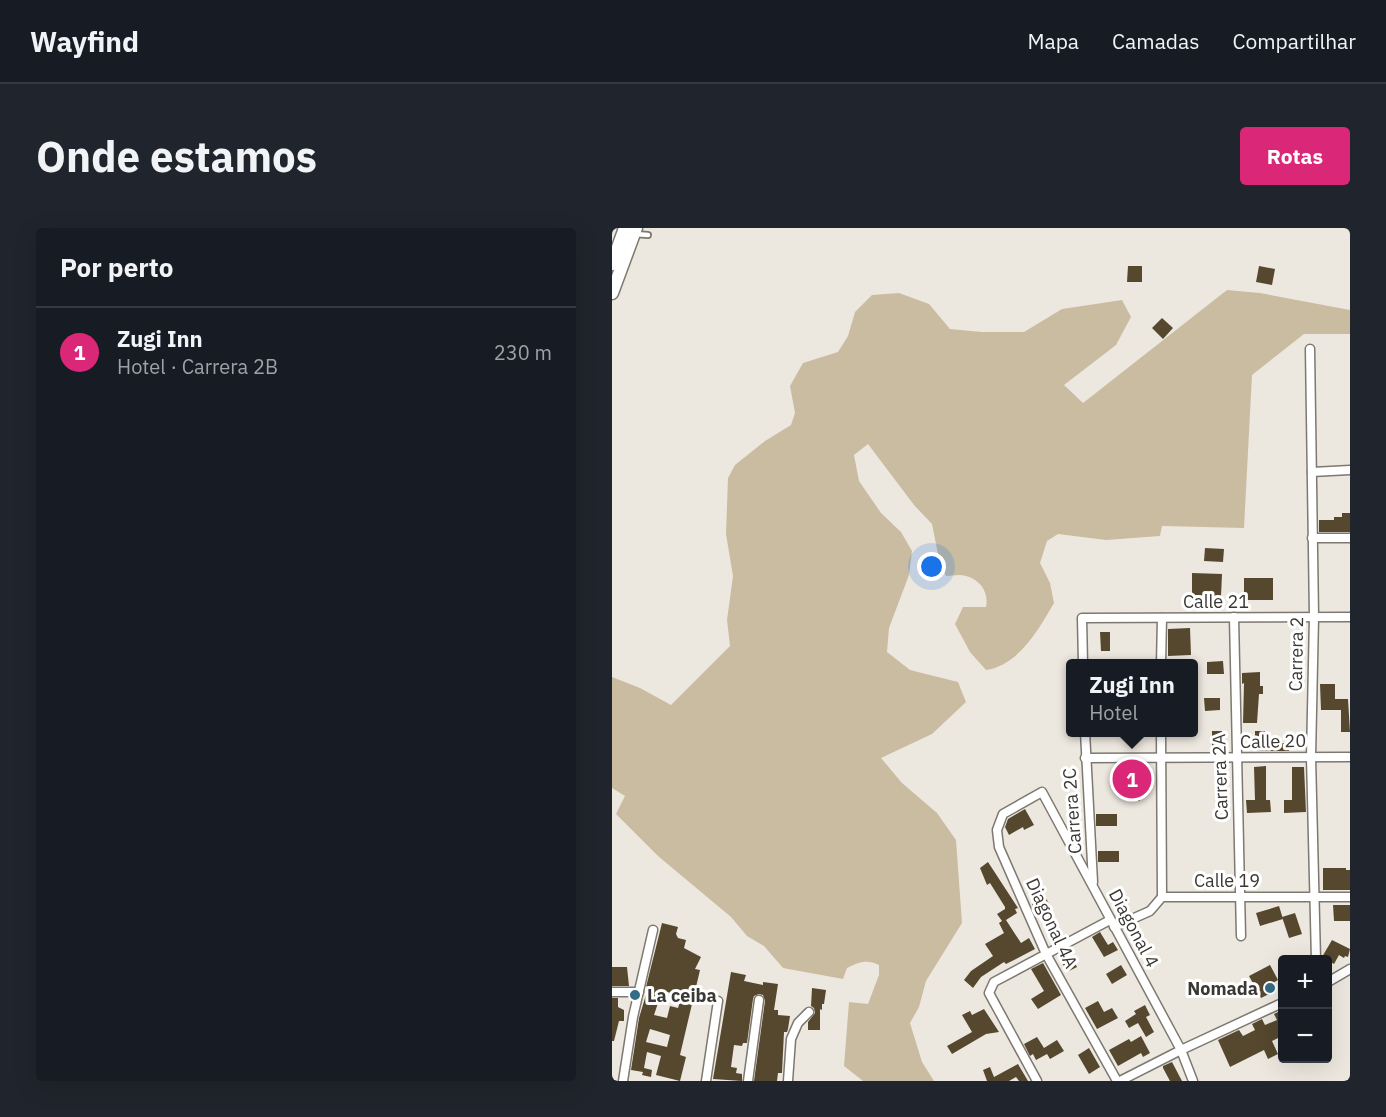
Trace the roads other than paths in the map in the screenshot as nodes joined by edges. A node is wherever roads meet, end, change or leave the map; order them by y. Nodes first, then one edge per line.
1 (628, 231) edge
2 (648, 235) dead end
3 (612, 264) edge
4 (612, 293) edge
5 (1310, 349) dead end
6 (1350, 470) edge
7 (1312, 472) junction
8 (1312, 538) junction
9 (1350, 538) edge
10 (1234, 617) junction
11 (1314, 617) junction
12 (1350, 617) edge
13 (1162, 618) junction
14 (1083, 659) edge
15 (1161, 659) edge
16 (1085, 737) edge
17 (1161, 737) edge
18 (1311, 757) junction
19 (1350, 757) edge
20 (1085, 758) junction
21 (1161, 759) junction
22 (1236, 759) junction
23 (1042, 792) joint
24 (1094, 886) junction
25 (1240, 896) junction
26 (1162, 897) junction
27 (1350, 897) edge
28 (1315, 898) junction
29 (1112, 923) junction
30 (653, 930) dead end
31 (1241, 936) dead end
32 (1046, 954) junction
33 (1316, 955) edge
34 (1350, 969) edge
35 (1332, 980) edge
36 (612, 992) edge
37 (639, 992) junction
38 (759, 1000) dead end
39 (718, 1001) dead end
40 (1278, 1006) edge
41 (809, 1012) dead end
42 (1181, 1050) junction
43 (623, 1081) edge
44 (706, 1081) edge
45 (748, 1081) edge
46 (788, 1081) edge
47 (1036, 1081) edge
48 (1118, 1081) edge
49 (1193, 1081) edge

1 - 2 lane
1 - 3 main road
1 - 4 main road
5 - 7 street, Carrera 2
6 - 7 street
7 - 8 street, Carrera 2
8 - 9 street
8 - 11 street, Carrera 2
10 - 11 street, Calle 21
10 - 13 street, Calle 21
10 - 22 street, Carrera 2A
11 - 12 street, Calle 21
11 - 18 street, Carrera 2
13 - 14 street, Calle 21
13 - 15 street
16 - 20 street, Carrera 2C
17 - 21 street
18 - 19 street, Calle 20
18 - 22 street, Calle 20
18 - 28 street, Carrera 2
20 - 21 street, Calle 20
20 - 24 street, Carrera 2C
21 - 22 street, Calle 20
21 - 26 street
22 - 25 street, Carrera 2A
23 - 24 street, Diagonal 4
23 - 32 street, Diagonal 4A
24 - 29 street, Diagonal 4
25 - 26 street, Calle 19
25 - 28 street, Calle 19
25 - 31 street, Carrera 2A
26 - 29 street
27 - 28 street, Calle 19
28 - 33 street, Carrera 2
29 - 32 street
29 - 42 street, Diagonal 4
30 - 37 street
32 - 47 street
32 - 48 street, Diagonal 4A
34 - 35 street
36 - 37 street
37 - 43 street
38 - 45 street
39 - 44 street
40 - 42 street
41 - 46 street
42 - 48 street
42 - 49 street, Diagonal 4

